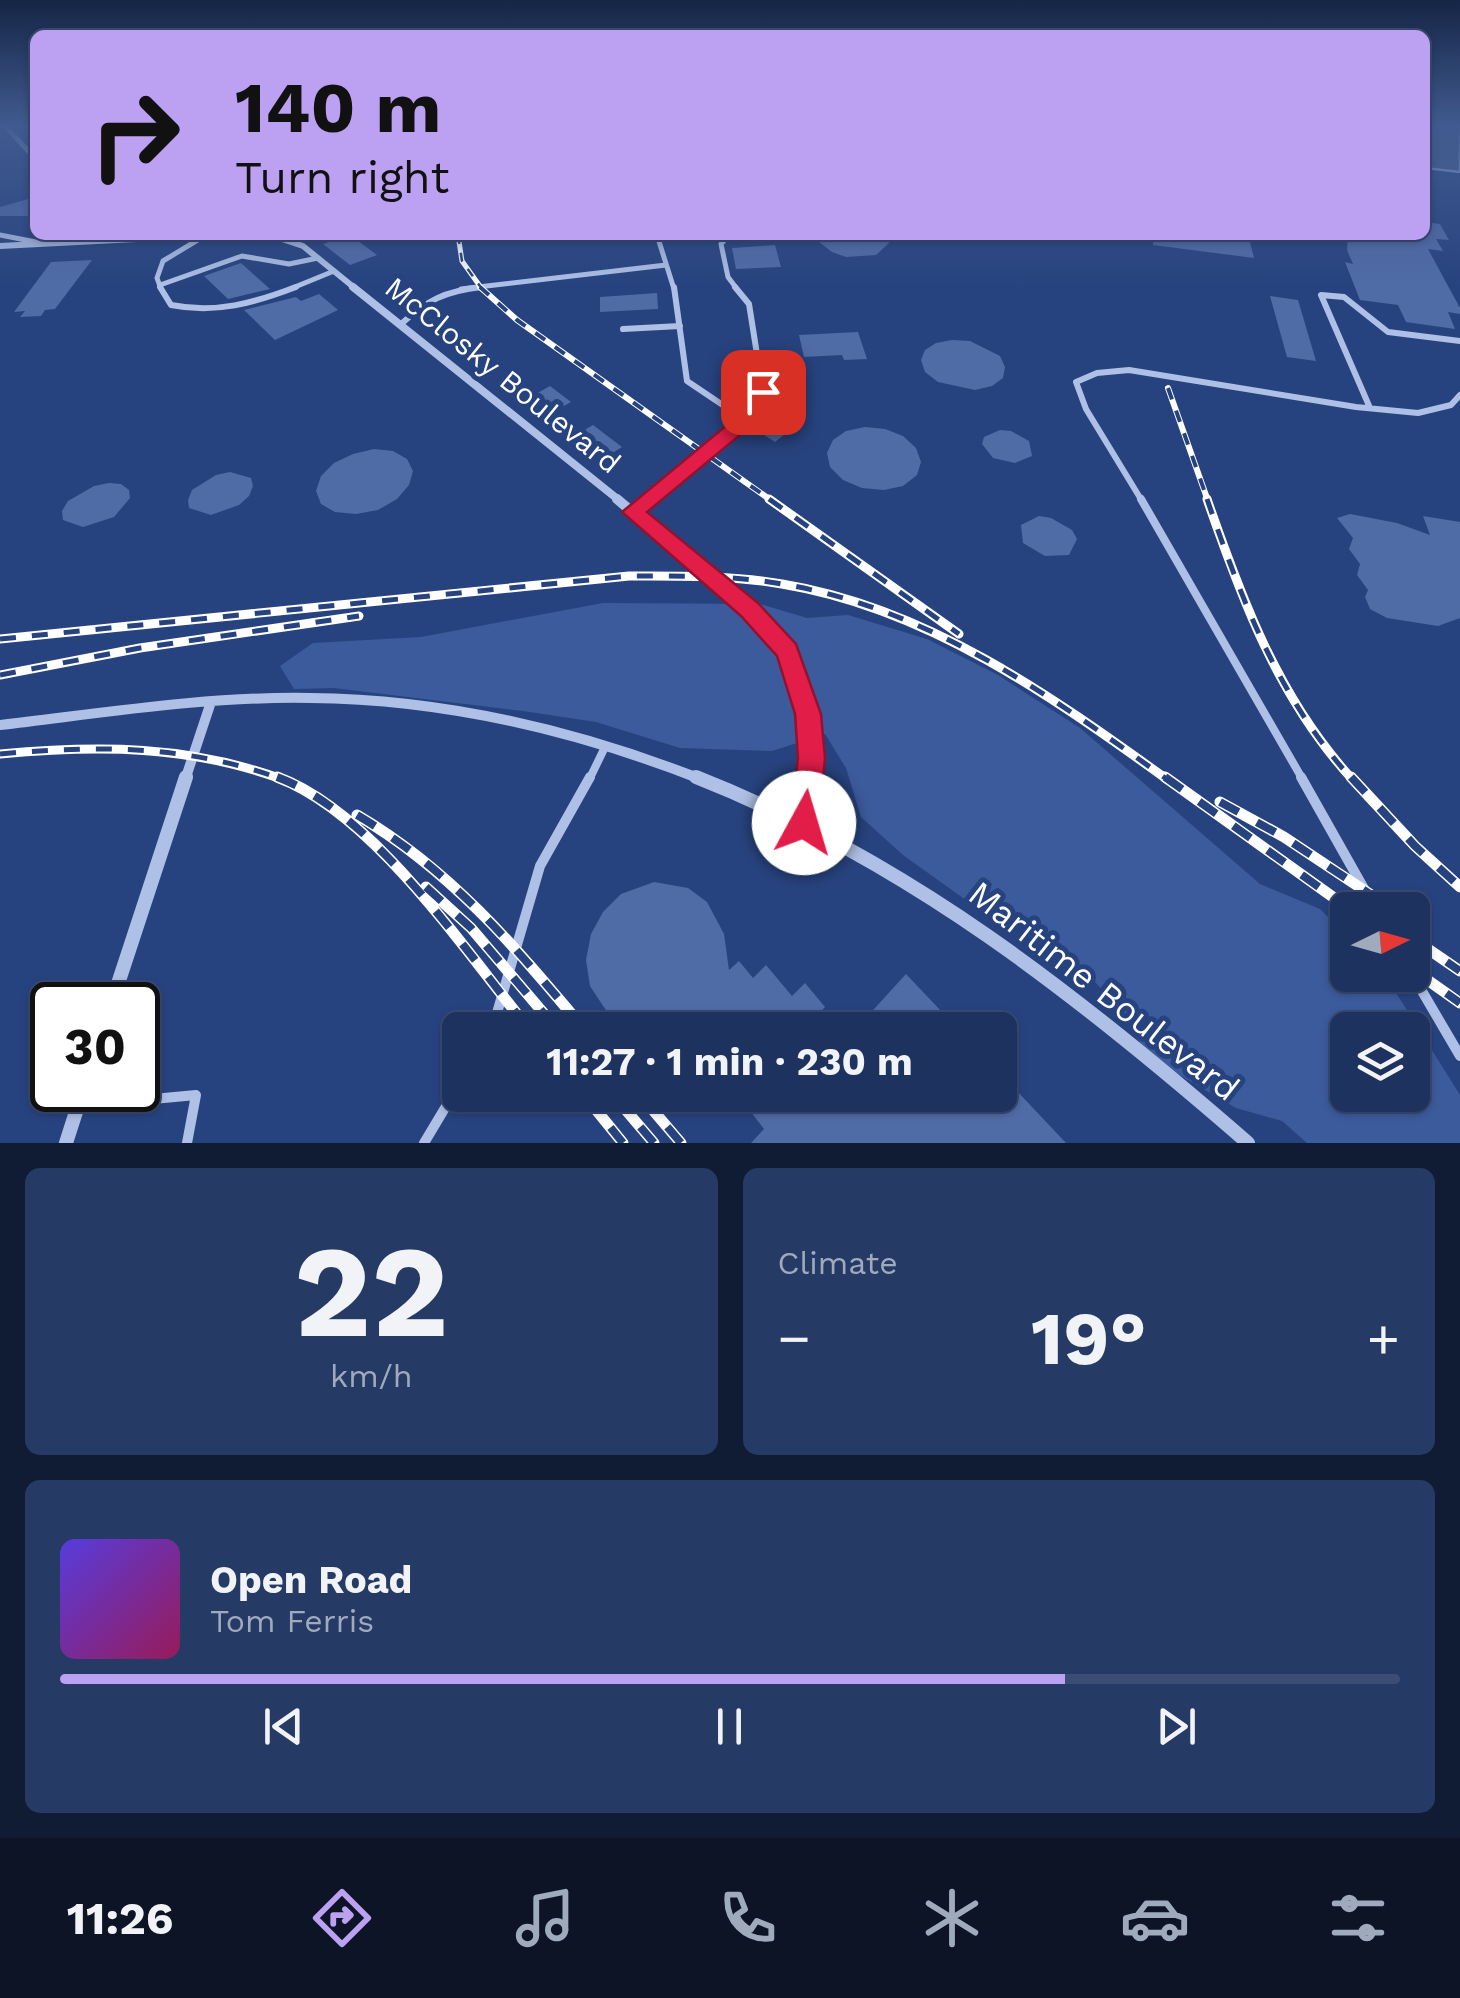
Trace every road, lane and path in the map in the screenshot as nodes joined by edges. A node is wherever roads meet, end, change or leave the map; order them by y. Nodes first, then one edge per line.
1 (0, 234) edge
2 (78, 240) edge
3 (198, 240) edge
4 (290, 240) edge
5 (659, 240) edge
6 (725, 240) edge
7 (45, 244) junction
8 (0, 246) edge
9 (318, 258) junction
10 (666, 264) junction
11 (334, 271) junction
12 (160, 285) junction
13 (400, 325) junction
14 (680, 326) junction
15 (623, 329) dead end
16 (1460, 341) edge
17 (1460, 395) edge
18 (1370, 409) junction
19 (745, 420) junction
20 (633, 512) junction
21 (210, 702) junction
22 (0, 725) edge
23 (605, 747) junction
24 (804, 823) junction
25 (1366, 892) edge
26 (119, 982) edge
27 (1423, 992) edge
28 (500, 1012) edge
29 (1460, 1056) edge
30 (160, 1096) edge
31 (76, 1112) edge
32 (443, 1112) edge
33 (66, 1143) edge
34 (187, 1143) edge
35 (424, 1143) edge
36 (1248, 1143) edge

1 - 7 lane
2 - 7 street
3 - 12 lane
4 - 9 street, McClosky Boulevard
5 - 10 lane
6 - 19 lane
7 - 8 street
9 - 11 street, McClosky Boulevard
9 - 12 lane
10 - 13 lane
10 - 14 lane
11 - 12 lane
11 - 13 street, McClosky Boulevard
13 - 20 street, McClosky Boulevard
14 - 15 lane
14 - 19 lane
16 - 18 lane
17 - 18 lane
18 - 25 lane
19 - 20 lane
20 - 24 street, McClosky Boulevard
21 - 22 street, Maritime Boulevard
21 - 23 street, Maritime Boulevard
21 - 26 street
23 - 24 street, Maritime Boulevard
23 - 28 lane
24 - 36 street, Maritime Boulevard
27 - 29 lane
30 - 34 lane
31 - 33 street
32 - 35 lane

